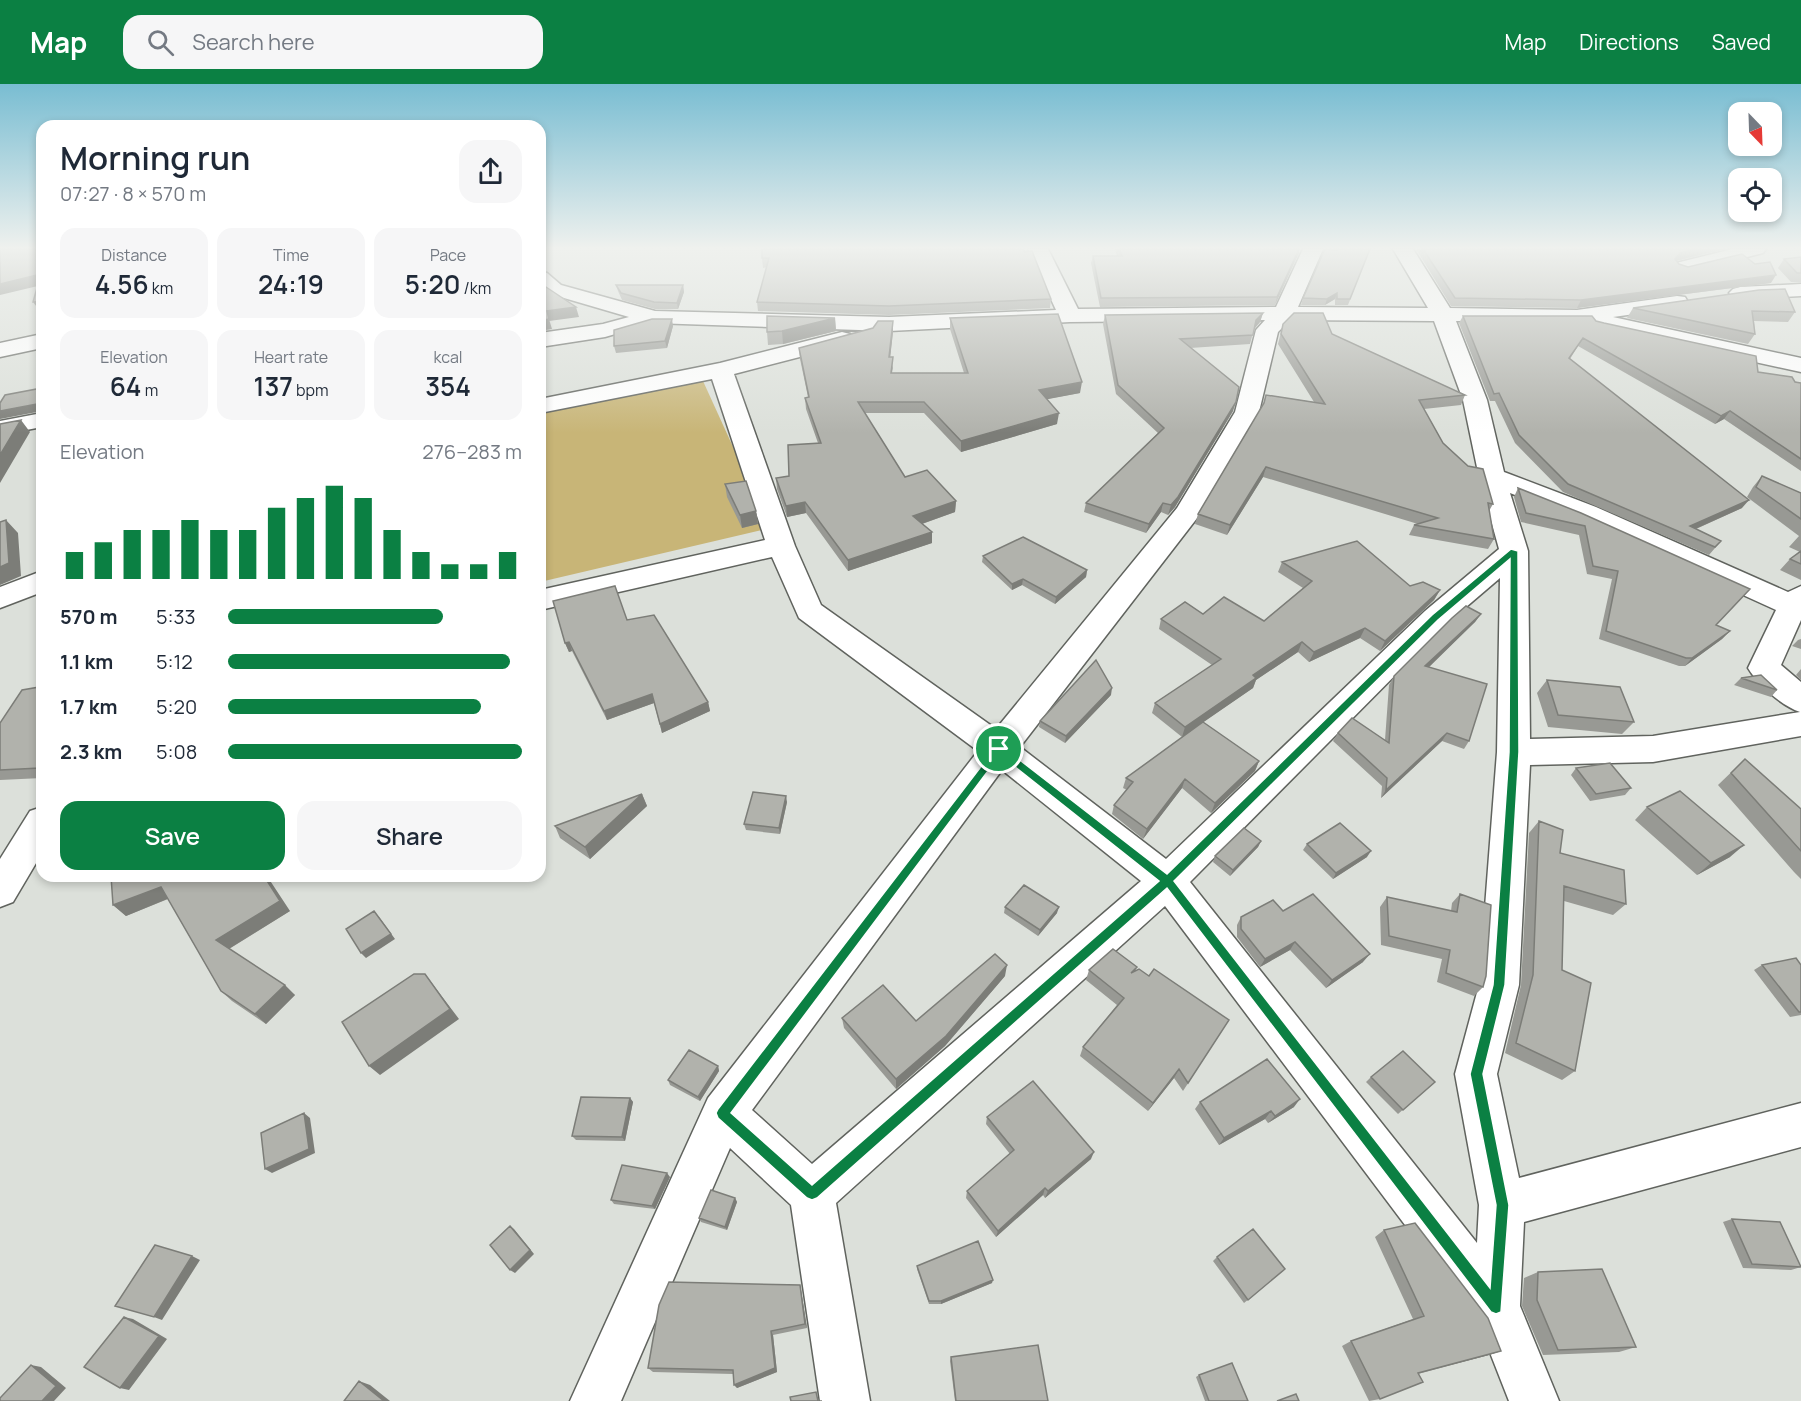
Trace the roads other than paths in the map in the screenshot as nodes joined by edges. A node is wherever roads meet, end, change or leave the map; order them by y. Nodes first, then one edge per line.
1 (631, 310) edge
2 (1067, 310) edge
3 (1440, 310) edge
4 (1618, 310) edge
5 (1284, 312) junction
6 (1443, 315) junction
7 (1070, 316) junction
8 (1577, 316) junction
9 (654, 317) junction
10 (890, 324) junction
11 (546, 339) edge
12 (36, 342) edge
13 (0, 350) edge
14 (1801, 365) edge
15 (721, 370) junction
16 (546, 405) edge
17 (36, 421) edge
18 (0, 428) edge
19 (1492, 477) junction
20 (781, 546) junction
21 (1514, 551) junction
22 (36, 583) edge
23 (0, 598) edge
24 (546, 599) edge
25 (1798, 603) edge
26 (1801, 700) edge
27 (1801, 724) edge
28 (999, 749) junction
29 (1514, 752) junction
30 (36, 831) edge
31 (1167, 881) junction
32 (0, 891) edge
33 (723, 1113) junction
34 (1801, 1125) edge
35 (812, 1194) junction
36 (1503, 1205) junction
37 (1496, 1306) junction
38 (595, 1401) edge
39 (845, 1401) edge
40 (1534, 1401) edge

1 - 9 street
2 - 7 street
3 - 6 street
4 - 8 street
5 - 6 street
5 - 7 street
5 - 28 street
6 - 8 street
6 - 19 street
7 - 10 street
8 - 14 street
9 - 10 street
9 - 11 street
10 - 15 street
12 - 13 street
15 - 16 street
15 - 20 street
17 - 18 street
19 - 21 street
19 - 25 street
20 - 24 street
20 - 28 street
21 - 29 street
21 - 31 street
22 - 23 street
25 - 26 street
27 - 29 street
28 - 31 street
28 - 33 street
29 - 36 street
30 - 32 street
31 - 35 street
31 - 37 street
33 - 35 street
33 - 38 street
34 - 36 street
35 - 39 street
36 - 37 street
37 - 40 street

